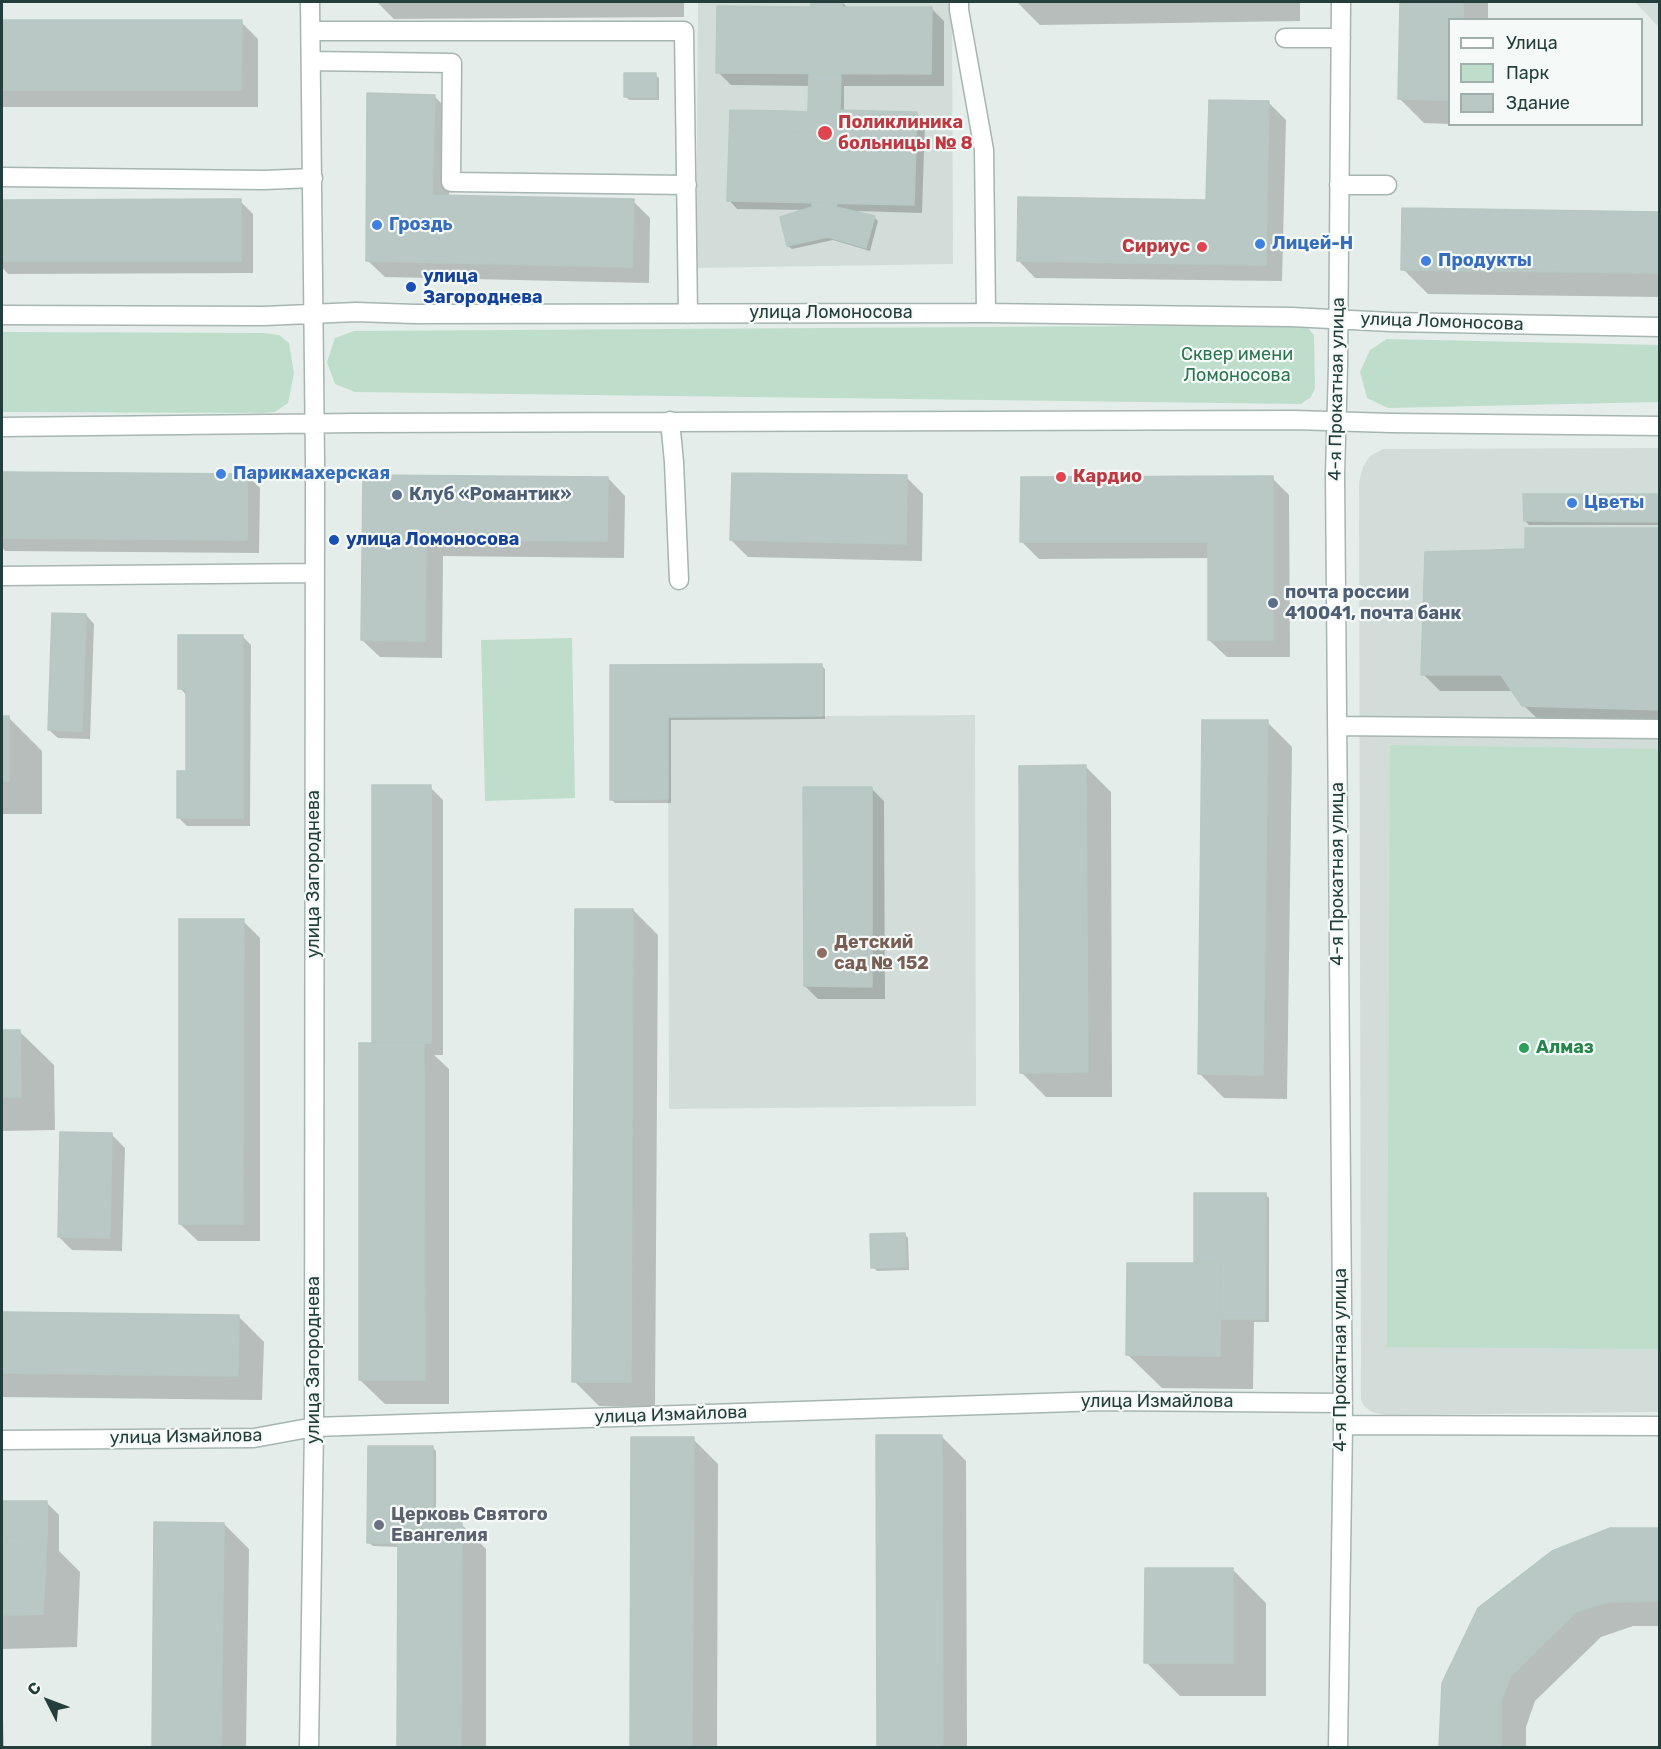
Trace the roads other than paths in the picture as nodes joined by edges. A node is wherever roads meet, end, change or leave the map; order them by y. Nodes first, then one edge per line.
1 (310, 2) edge
2 (959, 2) edge
3 (1341, 2) edge
4 (310, 31) junction
5 (1285, 38) dead end
6 (1341, 38) junction
7 (310, 61) junction
8 (2, 177) edge
9 (313, 178) junction
10 (687, 185) junction
11 (1339, 185) junction
12 (1387, 185) dead end
13 (314, 312) junction
14 (986, 313) junction
15 (688, 314) junction
16 (2, 315) edge
17 (1339, 318) junction
18 (1659, 327) edge
19 (1336, 420) junction
20 (670, 421) junction
21 (314, 424) junction
22 (1659, 426) edge
23 (2, 427) edge
24 (314, 573) junction
25 (2, 576) edge
26 (679, 580) dead end
27 (1337, 726) junction
28 (1659, 729) edge
29 (1341, 1403) junction
30 (1343, 1425) junction
31 (1659, 1426) edge
32 (314, 1427) junction
33 (2, 1440) edge
34 (309, 1748) edge
35 (1338, 1748) edge

1 - 4 street, улица Загороднева
2 - 14 street
3 - 6 street, 4-я Прокатная улица
4 - 7 street, улица Загороднева
4 - 10 street
5 - 6 street
6 - 11 street, 4-я Прокатная улица
7 - 9 street, улица Загороднева
7 - 10 street
8 - 9 street
9 - 13 street, улица Загороднева
10 - 15 street
11 - 12 street
11 - 17 street, 4-я Прокатная улица
13 - 15 street, улица Ломоносова
13 - 16 street, улица Ломоносова
13 - 21 street, улица Загороднева
14 - 15 street, улица Ломоносова
14 - 17 street, улица Ломоносова
17 - 18 street, улица Ломоносова
17 - 19 street, 4-я Прокатная улица
19 - 20 street
19 - 22 street
19 - 27 street, 4-я Прокатная улица
20 - 21 street
20 - 26 street
21 - 23 street
21 - 24 street, улица Загороднева
24 - 25 street
24 - 32 street, улица Загороднева
27 - 28 street
27 - 29 street, 4-я Прокатная улица
29 - 30 street, 4-я Прокатная улица
29 - 32 street, улица Измайлова
30 - 31 street
30 - 35 street, 4-я Прокатная улица
32 - 33 street, улица Измайлова
32 - 34 street, улица Загороднева

